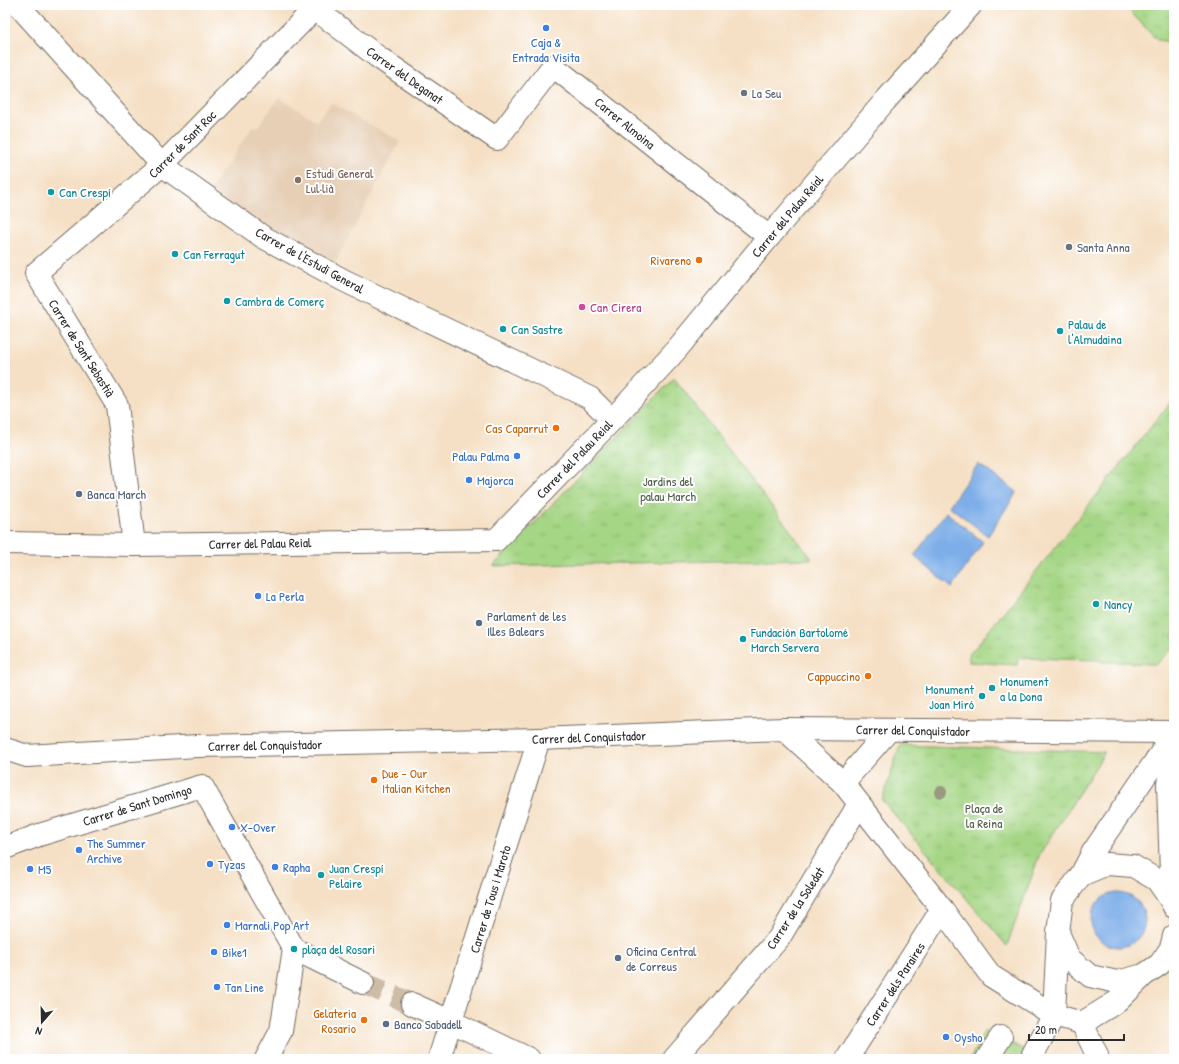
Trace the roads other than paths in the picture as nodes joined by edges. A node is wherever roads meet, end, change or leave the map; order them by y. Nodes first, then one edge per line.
1 (18, 5) edge
2 (971, 5) edge
3 (317, 7) edge
4 (497, 139) joint
5 (162, 165) junction
6 (768, 238) junction
7 (36, 273) joint
8 (612, 420) junction
9 (5, 543) edge
10 (134, 545) junction
11 (784, 729) junction
12 (889, 730) junction
13 (1174, 733) edge
14 (539, 739) junction
15 (1174, 744) edge
16 (5, 749) edge
17 (843, 783) junction
18 (859, 804) junction
19 (5, 848) edge
20 (1081, 875) junction
21 (1173, 904) edge
22 (942, 909) junction
23 (1058, 932) junction
24 (1174, 936) edge
25 (294, 949) junction
26 (1144, 975) junction
27 (363, 983) tunnel mouth
28 (412, 1004) tunnel mouth
29 (1054, 1015) junction
30 (452, 1022) junction
31 (1082, 1023) junction
32 (1000, 1037) dead end
33 (1033, 1054) dead end
34 (1101, 1058) edge
35 (266, 1059) edge
36 (440, 1059) edge
37 (529, 1059) edge
38 (674, 1059) edge
39 (847, 1059) edge
40 (987, 1059) edge

1 - 5 street, Carrer de l'Estudi General
2 - 6 street, Carrer del Palau Reial
3 - 4 street, Carrer del Deganat
3 - 5 street, Carrer de Sant Roc
4 - 6 street, Carrer Almoina
5 - 7 street, Carrer de Sant Roc
5 - 8 street, Carrer de l'Estudi General
6 - 8 street, Carrer del Palau Reial
7 - 10 street, Carrer de Sant Sebastià
8 - 10 street, Carrer del Palau Reial
9 - 10 street, Carrer del Palau Reial
11 - 12 street, Carrer del Conquistador
11 - 14 street, Carrer del Conquistador
11 - 17 street
12 - 13 street, Carrer del Conquistador
12 - 17 street
13 - 20 street
14 - 16 street, Carrer del Conquistador
14 - 30 street, Carrer de Tous i Maroto
15 - 21 street
17 - 18 street
18 - 22 street
18 - 38 street, Carrer de la Soledat
19 - 25 street, Carrer de Sant Domingo
20 - 21 street
20 - 23 street
22 - 29 street
22 - 39 street, Carrer dels Paraires
23 - 26 street
23 - 29 street
24 - 26 street
25 - 27 street
25 - 35 street
26 - 31 street
28 - 30 street
29 - 31 street
29 - 33 street
30 - 36 street, Carrer de Tous i Maroto
30 - 37 street
31 - 34 street
32 - 40 street

